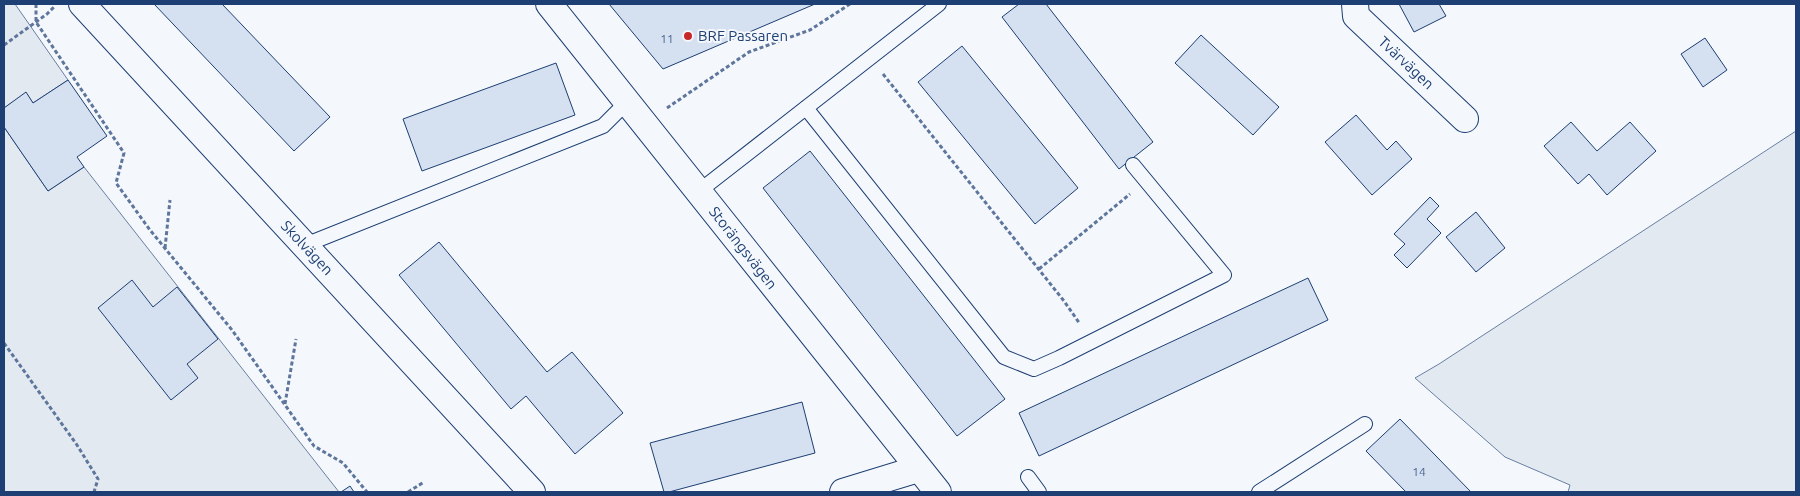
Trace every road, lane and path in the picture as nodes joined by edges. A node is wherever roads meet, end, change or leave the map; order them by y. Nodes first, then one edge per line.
1 (36, 4) edge
2 (57, 4) edge
3 (82, 4) edge
4 (549, 4) edge
5 (850, 4) edge
6 (939, 4) edge
7 (1355, 4) edge
8 (36, 22) junction
9 (4, 45) edge
10 (870, 58) junction
11 (626, 103) junction
12 (806, 108) junction
13 (1465, 119) dead end
14 (643, 124) junction
15 (1134, 165) dead end
16 (1146, 181) junction
17 (698, 192) junction
18 (170, 200) dead end
19 (305, 245) junction
20 (165, 249) junction
21 (1039, 269) junction
22 (296, 339) dead end
23 (1092, 341) junction
24 (4, 343) edge
25 (285, 405) junction
26 (1365, 424) dead end
27 (918, 469) junction
28 (1028, 477) dead end
29 (424, 482) dead end
30 (94, 492) edge
31 (367, 492) edge
32 (408, 492) edge
33 (532, 492) edge
34 (843, 492) edge
35 (938, 492) edge
36 (1040, 492) edge
37 (1258, 492) edge

1 - 8 path
2 - 8 path
3 - 19 street, Skolvägen
4 - 11 street, Storängsvägen
5 - 14 path
6 - 10 lane
7 - 13 street, Tvärvägen
8 - 9 path
8 - 20 path
10 - 12 lane
10 - 21 path
11 - 14 street, Storängsvägen
11 - 19 lane
12 - 17 lane
12 - 23 lane
14 - 17 street, Storängsvägen
15 - 16 lane
16 - 21 path
16 - 23 lane
17 - 27 street, Storängsvägen
18 - 20 path
19 - 33 street, Skolvägen
20 - 25 path
21 - 23 path
22 - 25 path
24 - 30 path
25 - 31 path
26 - 37 lane
27 - 34 street
27 - 35 street, Storängsvägen
28 - 36 lane
29 - 32 path

